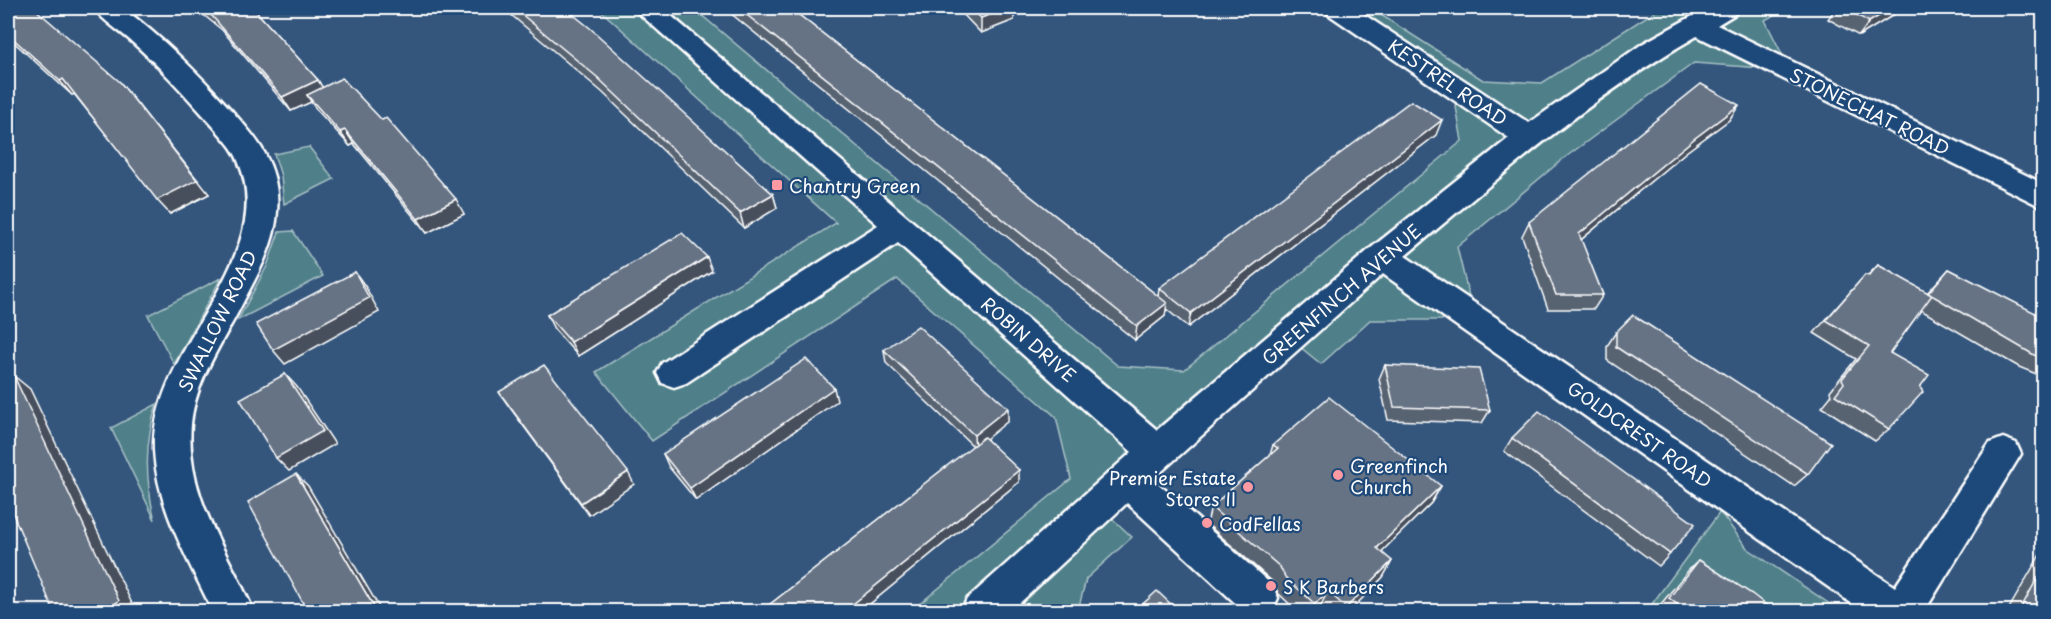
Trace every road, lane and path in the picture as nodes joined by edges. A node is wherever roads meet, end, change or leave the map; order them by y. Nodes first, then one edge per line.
1 (107, 8) edge
2 (646, 8) edge
3 (1337, 8) edge
4 (1726, 8) edge
5 (1696, 25) junction
6 (1528, 137) junction
7 (2043, 197) edge
8 (900, 226) junction
9 (1382, 257) junction
10 (674, 373) dead end
11 (1157, 452) junction
12 (2003, 454) dead end
13 (1128, 480) junction
14 (1258, 597) dead end
15 (996, 607) edge
16 (234, 612) edge
17 (1900, 612) edge

1 - 16 street, SWALLOW ROAD
2 - 8 street, ROBIN DRIVE
3 - 6 street, KESTREL ROAD
4 - 5 street, GREENFINCH AVENUE
5 - 6 street, GREENFINCH AVENUE
5 - 7 street, STONECHAT ROAD
6 - 9 street, GREENFINCH AVENUE
8 - 10 street
8 - 11 street, ROBIN DRIVE
9 - 11 street, GREENFINCH AVENUE
9 - 17 street, GOLDCREST ROAD
11 - 13 street, GREENFINCH AVENUE
12 - 17 street
13 - 14 street
13 - 15 street, GREENFINCH AVENUE

